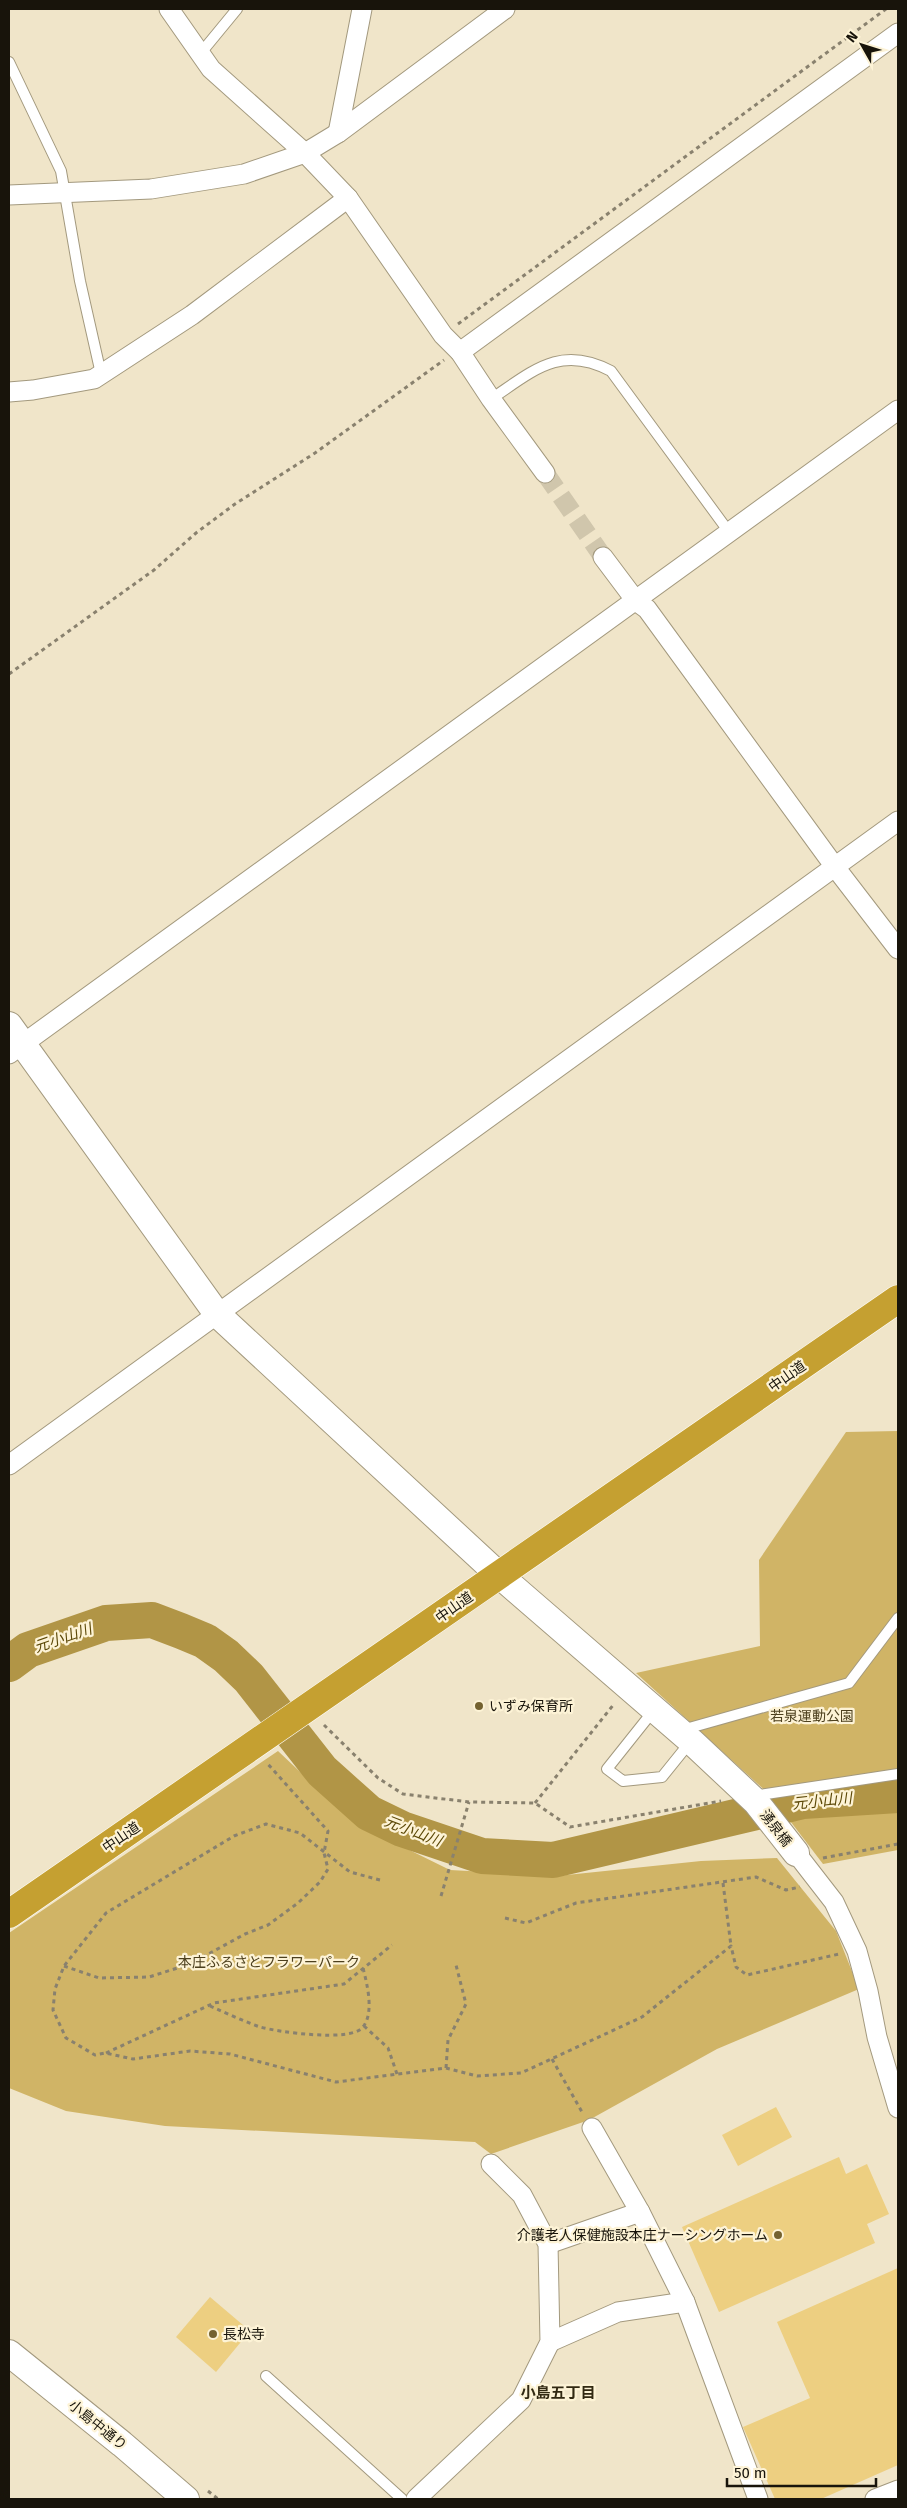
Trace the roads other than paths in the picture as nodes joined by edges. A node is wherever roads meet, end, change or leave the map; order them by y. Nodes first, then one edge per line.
1 (170, 9) edge
2 (237, 9) edge
3 (362, 9) edge
4 (505, 9) edge
5 (898, 34) edge
6 (200, 54) junction
7 (9, 62) edge
8 (338, 133) junction
9 (304, 152) junction
10 (65, 193) junction
11 (9, 196) edge
12 (348, 198) junction
13 (460, 352) junction
14 (102, 374) junction
15 (9, 392) edge
16 (491, 399) junction
17 (898, 410) edge
18 (544, 473) tunnel mouth
19 (729, 532) junction
20 (603, 557) tunnel mouth
21 (636, 601) junction
22 (898, 821) edge
23 (835, 867) junction
24 (898, 949) edge
25 (13, 1041) edge
26 (898, 1299) edge
27 (217, 1314) junction
28 (9, 1465) edge
29 (499, 1575) junction
30 (898, 1618) edge
31 (655, 1709) junction
32 (685, 1736) junction
33 (898, 1774) edge
34 (752, 1799) junction
35 (799, 1858) joint
36 (9, 1914) edge
37 (898, 2108) edge
38 (592, 2128) road end
39 (491, 2164) dead end
40 (640, 2212) junction
41 (548, 2244) junction
42 (685, 2302) junction
43 (550, 2342) junction
44 (9, 2352) edge
45 (266, 2376) dead end
46 (898, 2490) edge
47 (186, 2499) edge
48 (402, 2499) edge
49 (416, 2499) edge
50 (758, 2499) edge
51 (875, 2499) edge

1 - 6 street
2 - 6 lane
3 - 8 street
4 - 8 street
5 - 13 street
6 - 9 street
7 - 10 lane
8 - 9 street
9 - 10 street
9 - 12 street
10 - 11 street
10 - 14 lane
12 - 13 street
12 - 14 street
13 - 16 street
14 - 15 street
16 - 18 street
16 - 19 lane
17 - 19 street
19 - 21 street
20 - 21 street
21 - 23 street
21 - 25 street
22 - 23 street
23 - 24 street
23 - 27 street
25 - 27 street, 湧泉橋
26 - 29 highway, 中山道
27 - 28 street
27 - 29 street, 湧泉橋
29 - 31 street, 湧泉橋
29 - 36 highway, 中山道
30 - 32 lane
31 - 32 street, 湧泉橋
31 - 32 lane
32 - 34 street, 湧泉橋
33 - 34 lane
34 - 35 street, 湧泉橋
35 - 37 street
38 - 40 street
39 - 41 street
40 - 41 street
40 - 42 street
41 - 43 street
42 - 43 street
42 - 50 street
43 - 49 street
44 - 47 street, 小島中通り
45 - 48 lane
46 - 51 street

